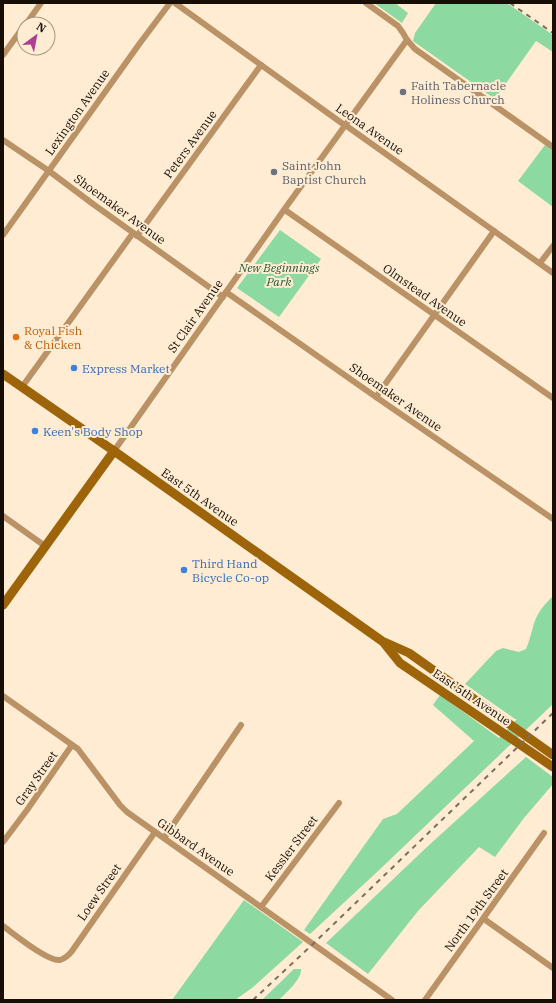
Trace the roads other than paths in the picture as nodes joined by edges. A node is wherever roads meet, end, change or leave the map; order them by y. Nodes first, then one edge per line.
1 (41, 3) edge
2 (170, 3) edge
3 (175, 3) edge
4 (366, 3) edge
5 (32, 16) edge
6 (16, 37) edge
7 (407, 40) junction
8 (3, 55) edge
9 (261, 65) junction
10 (345, 125) junction
11 (3, 140) edge
12 (553, 147) edge
13 (49, 171) junction
14 (285, 210) junction
15 (494, 231) junction
16 (135, 234) junction
17 (3, 235) edge
18 (553, 246) edge
19 (540, 263) junction
20 (553, 272) edge
21 (225, 294) junction
22 (434, 315) junction
23 (3, 374) edge
24 (22, 387) junction
25 (376, 397) junction
26 (553, 398) edge
27 (114, 451) junction
28 (3, 516) edge
29 (553, 519) edge
30 (45, 546) junction
31 (3, 605) edge
32 (382, 641) junction
33 (3, 696) edge
34 (241, 725) dead end
35 (72, 744) junction
36 (553, 755) edge
37 (553, 767) edge
38 (339, 804) dead end
39 (155, 832) junction
40 (544, 833) dead end
41 (164, 838) junction
42 (3, 842) edge
43 (261, 907) junction
44 (484, 919) junction
45 (3, 926) edge
46 (553, 968) edge
47 (392, 1000) edge
48 (425, 1000) edge

1 - 5 street
2 - 13 street, Lexington Avenue
3 - 9 street, Leona Avenue
4 - 7 street
6 - 8 street
7 - 10 street, St Clair Avenue
7 - 12 street
9 - 10 street, Leona Avenue
9 - 16 street, Peters Avenue
10 - 14 street, St Clair Avenue
10 - 15 street, Leona Avenue
11 - 13 street, Shoemaker Avenue
13 - 16 street, Shoemaker Avenue
13 - 17 street, Lexington Avenue
14 - 21 street, St Clair Avenue
14 - 22 street, Olmstead Avenue
15 - 19 street, Leona Avenue
15 - 22 street
16 - 21 street, Shoemaker Avenue
16 - 24 street, Peters Avenue
18 - 19 street
19 - 20 street, Leona Avenue
21 - 25 street, Shoemaker Avenue
21 - 27 street, St Clair Avenue
22 - 25 street
22 - 26 street, Olmstead Avenue
23 - 24 main road, East 5th Avenue
24 - 27 main road, East 5th Avenue
25 - 29 street, Shoemaker Avenue
27 - 30 main road, St Clair Avenue
27 - 32 main road, East 5th Avenue
28 - 30 street
30 - 31 main road, St Clair Avenue
32 - 36 main road, East 5th Avenue
32 - 37 main road, East 5th Avenue
33 - 35 street, Gibbard Avenue
34 - 41 street
35 - 39 street, Gibbard Avenue
35 - 42 street, Gray Street
38 - 43 street, Kessler Street
39 - 41 street, Gibbard Avenue
39 - 45 street, Loew Street
40 - 44 street, North 19th Street
41 - 43 street, Gibbard Avenue
43 - 47 street, Gibbard Avenue
44 - 46 street
44 - 48 street, North 19th Street

